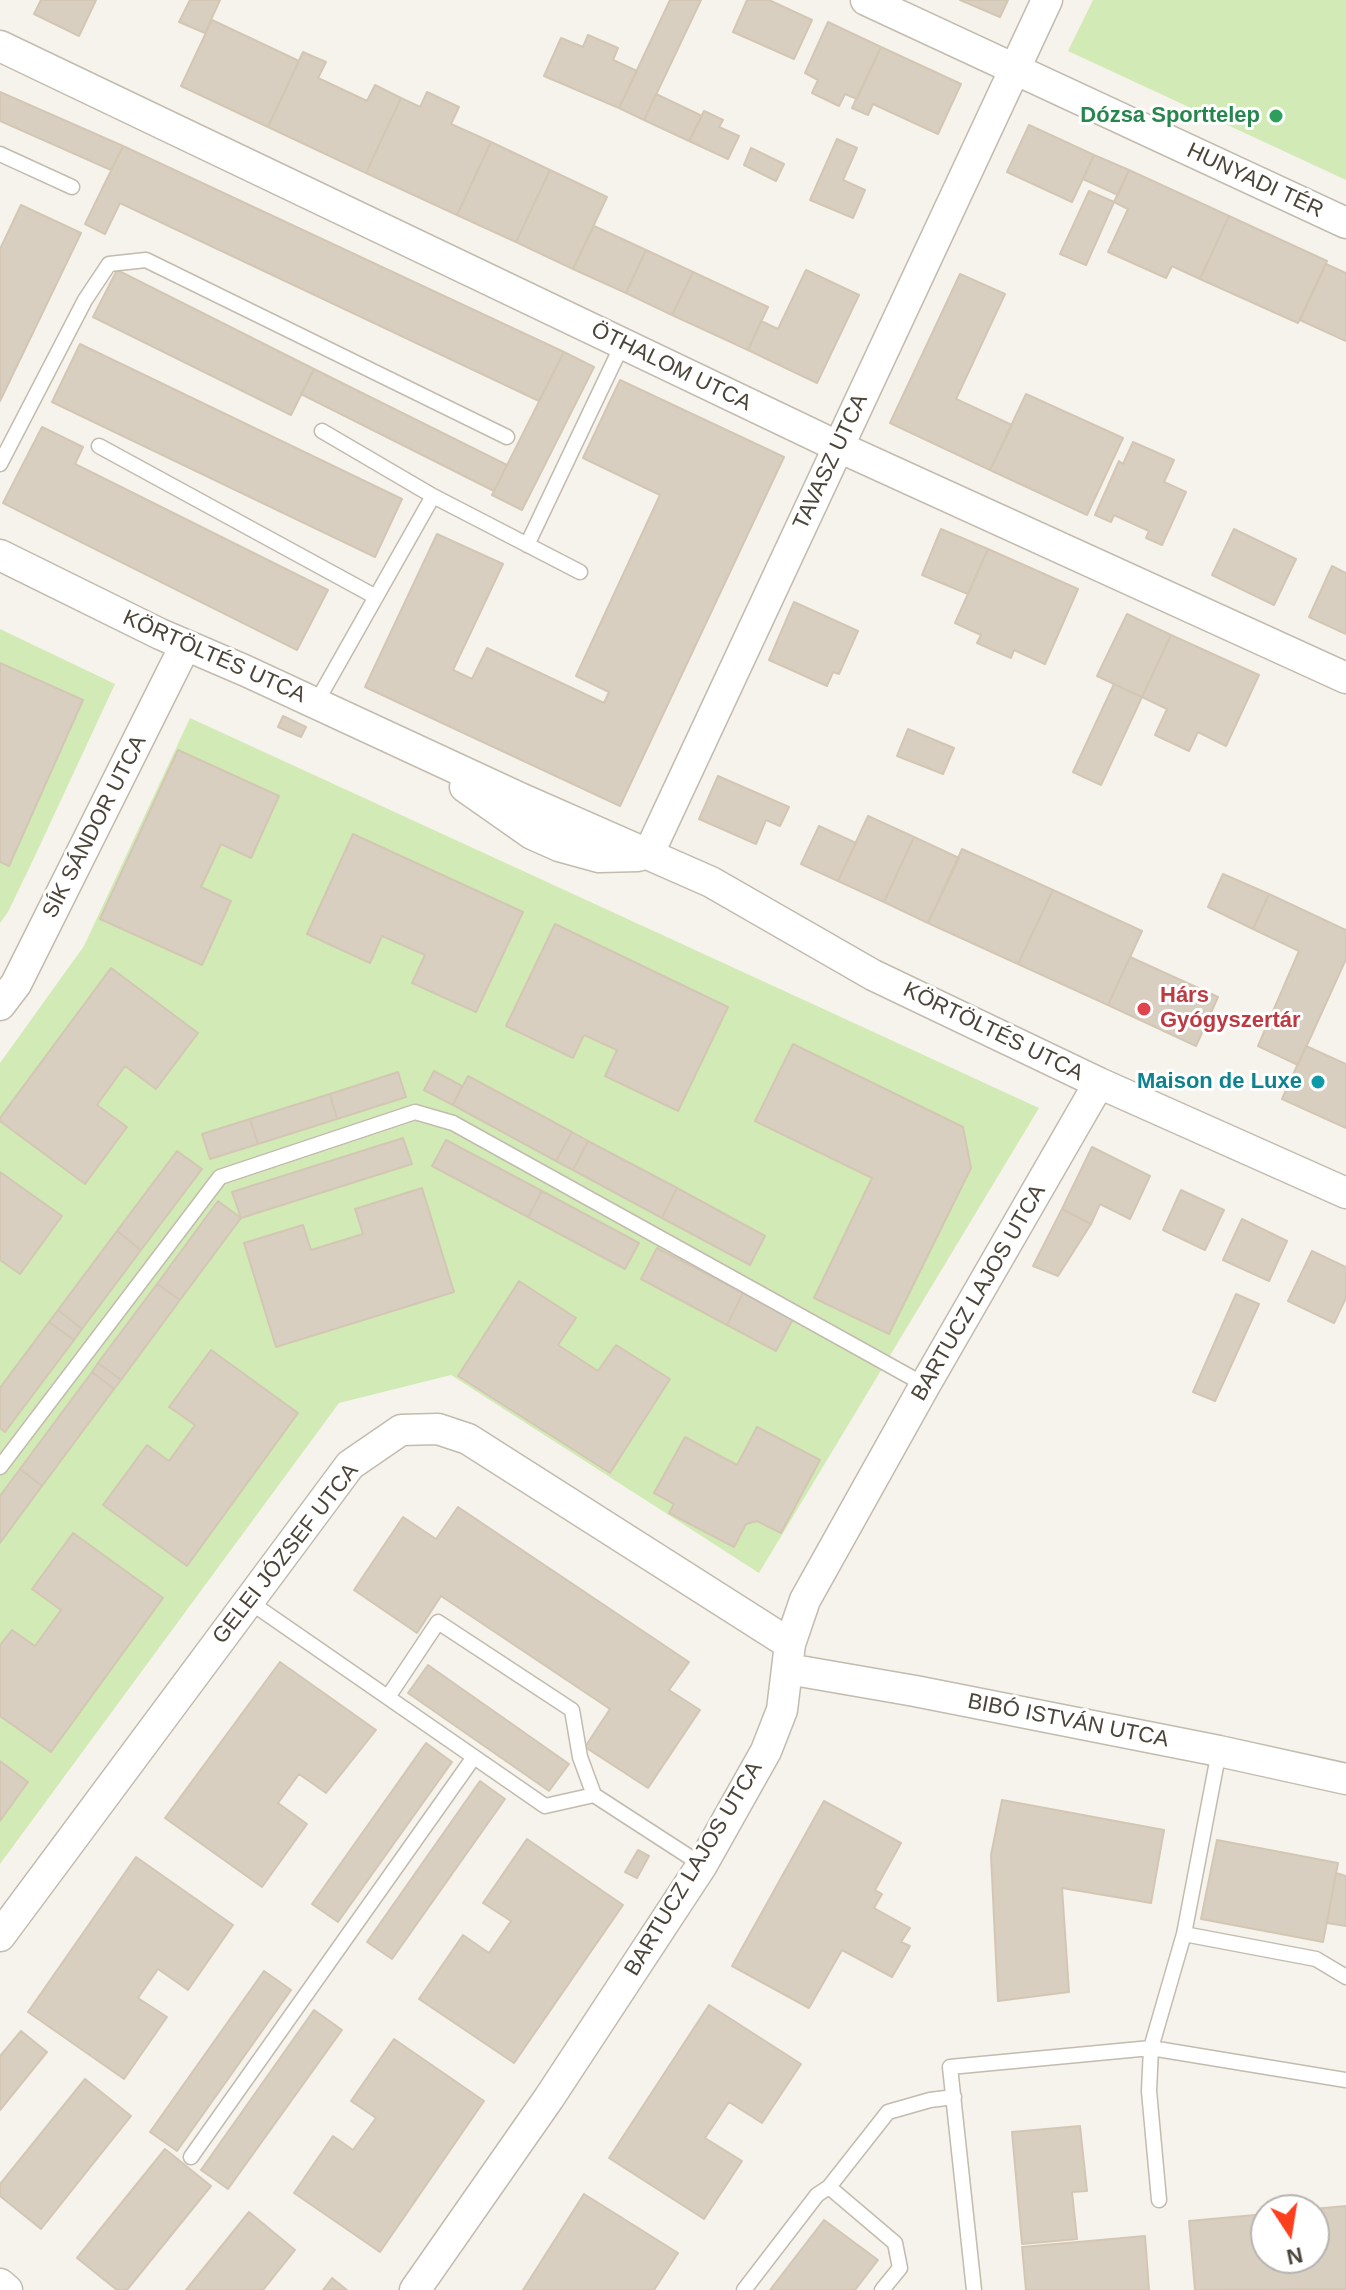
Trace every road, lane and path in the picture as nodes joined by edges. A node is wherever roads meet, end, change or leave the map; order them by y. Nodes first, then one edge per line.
1 (866, 0) edge
2 (1047, 0) edge
3 (0, 46) edge
4 (1014, 68) junction
5 (0, 154) edge
6 (72, 187) dead end
7 (1346, 223) edge
8 (623, 343) junction
9 (322, 431) dead end
10 (507, 437) dead end
11 (99, 446) dead end
12 (839, 447) junction
13 (0, 464) edge
14 (433, 496) junction
15 (527, 545) junction
16 (0, 555) edge
17 (580, 572) dead end
18 (376, 597) junction
19 (185, 646) junction
20 (1346, 678) edge
21 (316, 703) junction
22 (648, 855) junction
23 (0, 1005) edge
24 (1099, 1083) junction
25 (1346, 1193) edge
26 (925, 1385) junction
27 (0, 1467) edge
28 (247, 1600) junction
29 (789, 1656) junction
30 (388, 1697) junction
31 (1219, 1751) junction
32 (474, 1757) junction
33 (1346, 1779) edge
34 (594, 1795) junction
35 (702, 1865) junction
36 (1184, 1934) junction
37 (0, 1936) edge
38 (1346, 1977) edge
39 (1151, 2048) junction
40 (1346, 2080) edge
41 (954, 2097) junction
42 (191, 2157) dead end
43 (829, 2187) junction
44 (1159, 2200) dead end
45 (0, 2284) edge
46 (7, 2290) edge
47 (415, 2290) edge
48 (744, 2290) edge
49 (882, 2290) edge
50 (974, 2290) edge

1 - 4 street, HUNYADI TÉR
2 - 4 street
3 - 8 street, ÖTHALOM UTCA
4 - 7 street, HUNYADI TÉR
4 - 12 street, TAVASZ UTCA
5 - 6 lane
8 - 12 street, ÖTHALOM UTCA
8 - 15 lane
9 - 14 lane
10 - 13 lane
11 - 18 lane
12 - 20 street, ÖTHALOM UTCA
12 - 22 street, TAVASZ UTCA
14 - 15 lane
14 - 18 lane
15 - 17 lane
16 - 19 street, KÖRTÖLTÉS UTCA
18 - 21 lane
19 - 21 street, KÖRTÖLTÉS UTCA
19 - 23 street, SÍK SÁNDOR UTCA
21 - 22 street, KÖRTÖLTÉS UTCA
22 - 24 street, KÖRTÖLTÉS UTCA
24 - 25 street, KÖRTÖLTÉS UTCA
24 - 26 street, BARTUCZ LAJOS UTCA
26 - 27 lane
26 - 29 street, BARTUCZ LAJOS UTCA
28 - 29 street, GELEI JÓZSEF UTCA
28 - 30 lane
28 - 37 street, GELEI JÓZSEF UTCA
29 - 31 street, BIBÓ ISTVÁN UTCA
29 - 35 street, BARTUCZ LAJOS UTCA
30 - 32 lane
30 - 34 lane
31 - 33 street, BIBÓ ISTVÁN UTCA
31 - 36 lane
32 - 34 lane
32 - 42 lane
34 - 35 lane
35 - 47 street, BARTUCZ LAJOS UTCA
36 - 38 lane
36 - 39 lane
39 - 40 lane
39 - 41 lane
39 - 44 lane
41 - 43 lane
41 - 50 lane
43 - 48 lane
43 - 49 lane
45 - 46 street

